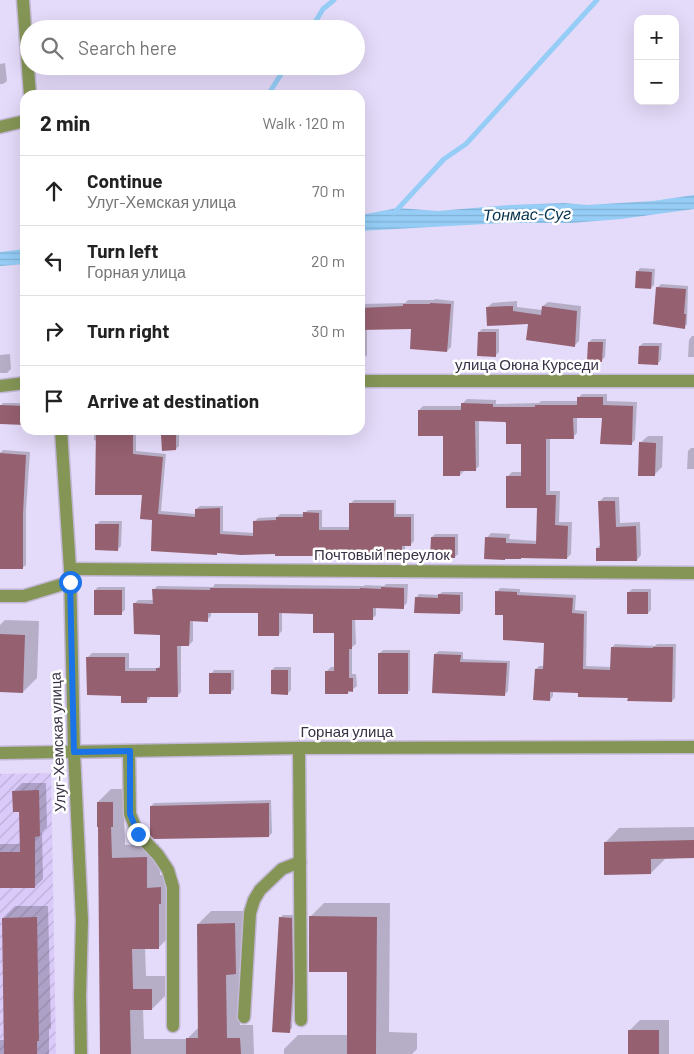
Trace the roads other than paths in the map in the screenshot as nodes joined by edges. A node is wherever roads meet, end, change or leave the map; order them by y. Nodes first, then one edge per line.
1 (23, 0) edge
2 (24, 20) edge
3 (29, 75) edge
4 (30, 90) edge
5 (20, 122) edge
6 (0, 127) edge
7 (365, 380) edge
8 (694, 381) edge
9 (20, 384) edge
10 (0, 386) edge
11 (61, 435) edge
12 (694, 573) edge
13 (70, 575) junction
14 (0, 596) edge
15 (299, 748) junction
16 (694, 748) edge
17 (130, 751) junction
18 (74, 752) junction
19 (0, 753) edge
20 (300, 862) junction
21 (244, 1017) dead end
22 (301, 1020) dead end
23 (173, 1026) dead end
24 (81, 1054) edge

1 - 2 street
3 - 4 street
5 - 6 street
7 - 8 street, улица Оюна Курседи
9 - 10 street
11 - 13 street, Улуг-Хемская улица
12 - 13 street, Почтовый переулок
13 - 14 street, Почтовый переулок
13 - 18 street, Улуг-Хемская улица
15 - 16 street, Горная улица
15 - 17 street, Горная улица
15 - 20 street
17 - 18 street, Горная улица
17 - 23 street
18 - 19 street, Горная улица
18 - 24 street, Улуг-Хемская улица
20 - 21 street
20 - 22 street

